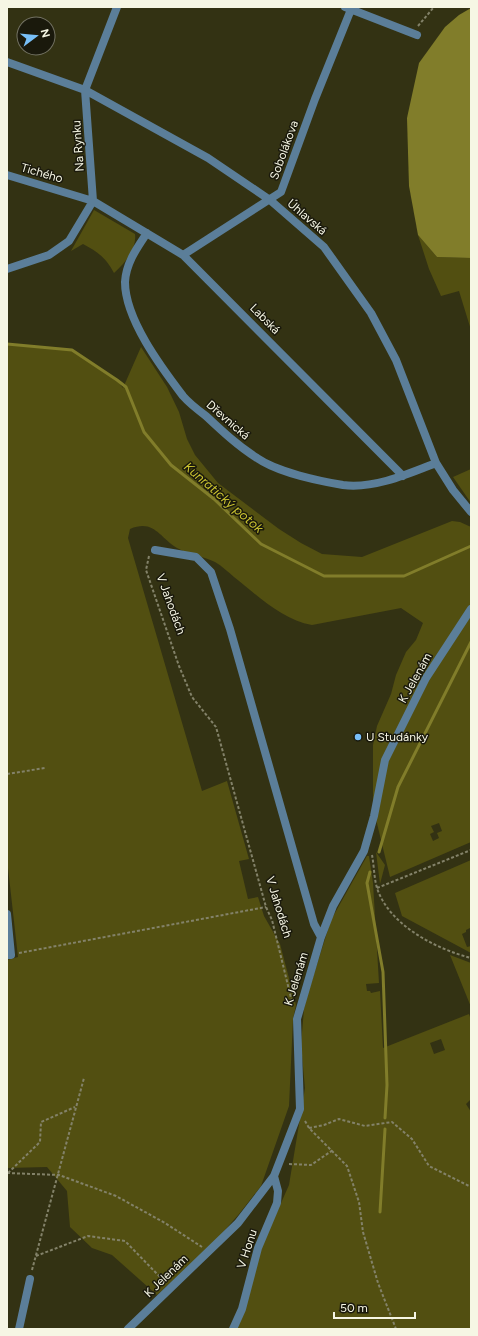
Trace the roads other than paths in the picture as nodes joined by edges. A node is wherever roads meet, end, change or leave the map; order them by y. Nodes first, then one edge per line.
1 (117, 7) edge
2 (349, 8) edge
3 (414, 34) road end
4 (7, 62) edge
5 (85, 90) junction
6 (7, 175) edge
7 (270, 200) junction
8 (93, 201) junction
9 (146, 233) junction
10 (183, 255) junction
11 (7, 269) edge
12 (436, 463) junction
13 (403, 476) junction
14 (471, 512) edge
15 (155, 550) road end
16 (471, 609) edge
17 (7, 914) edge
18 (321, 937) junction
19 (9, 955) edge
20 (274, 1176) junction
21 (30, 1279) road end
22 (19, 1329) edge
23 (128, 1329) edge
24 (234, 1329) edge

1 - 5 street
2 - 3 street
2 - 7 street, Sobolákova
4 - 5 street, Úhlavská
5 - 7 street, Úhlavská
5 - 8 street, Na Rynku
6 - 8 street, Tichého
7 - 10 street, Sobolákova
7 - 12 street, Úhlavská
8 - 9 street, Labská
8 - 11 street
9 - 10 street, Labská
9 - 13 street, Dřevnická
10 - 13 street, Labská
12 - 13 street, Dřevnická
12 - 14 street, Úhlavská
15 - 18 street
16 - 18 street, K Jelenám
17 - 19 street
18 - 20 street, K Jelenám
20 - 23 street, K Jelenám
20 - 24 street, V Honu
21 - 22 street

